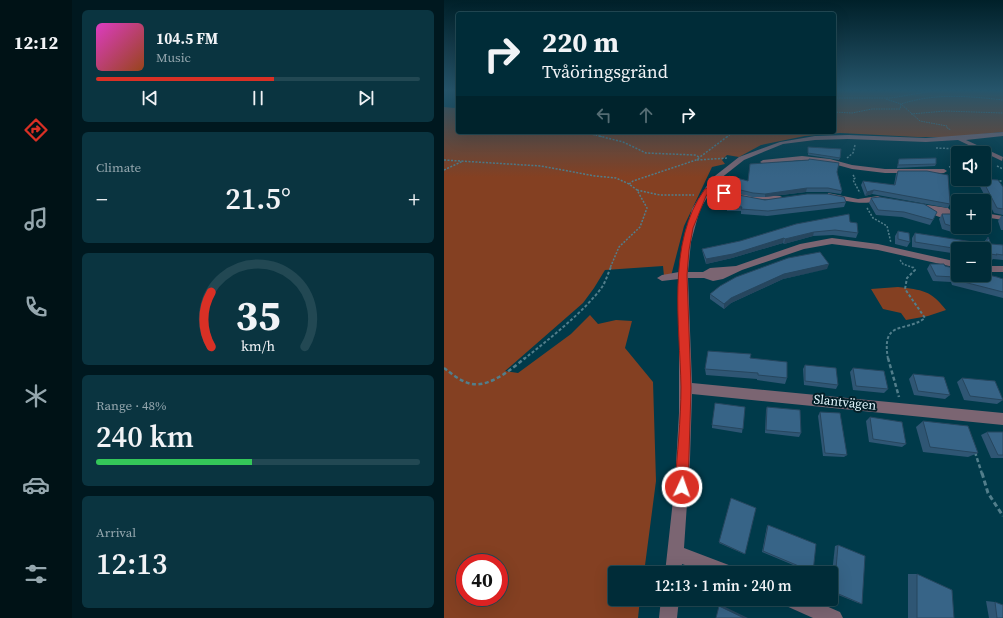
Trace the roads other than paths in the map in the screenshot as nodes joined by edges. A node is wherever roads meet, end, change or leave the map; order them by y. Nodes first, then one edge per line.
1 (1003, 134) edge
2 (963, 139) junction
3 (1002, 159) dead end
4 (763, 162) edge
5 (944, 171) dead end
6 (705, 193) junction
7 (823, 195) edge
8 (783, 197) edge
9 (881, 199) edge
10 (910, 204) edge
11 (951, 211) edge
12 (991, 216) edge
13 (1003, 218) edge
14 (951, 264) edge
15 (991, 269) edge
16 (1003, 269) edge
17 (991, 271) edge
18 (683, 275) junction
19 (1003, 275) edge
20 (662, 278) dead end
21 (686, 388) junction
22 (1003, 419) edge
23 (675, 554) junction
24 (674, 566) edge
25 (711, 566) edge
26 (669, 606) edge
27 (806, 606) edge
28 (668, 618) edge
29 (834, 618) edge

1 - 2 street
2 - 3 street
2 - 6 street
4 - 5 street
6 - 8 street
6 - 18 street
7 - 9 street
10 - 11 street
12 - 13 street
14 - 18 street
15 - 16 street
17 - 19 street
18 - 20 street
18 - 21 street
21 - 22 street, Slantvägen
21 - 23 street
23 - 24 street
23 - 25 street
26 - 28 street
27 - 29 street

